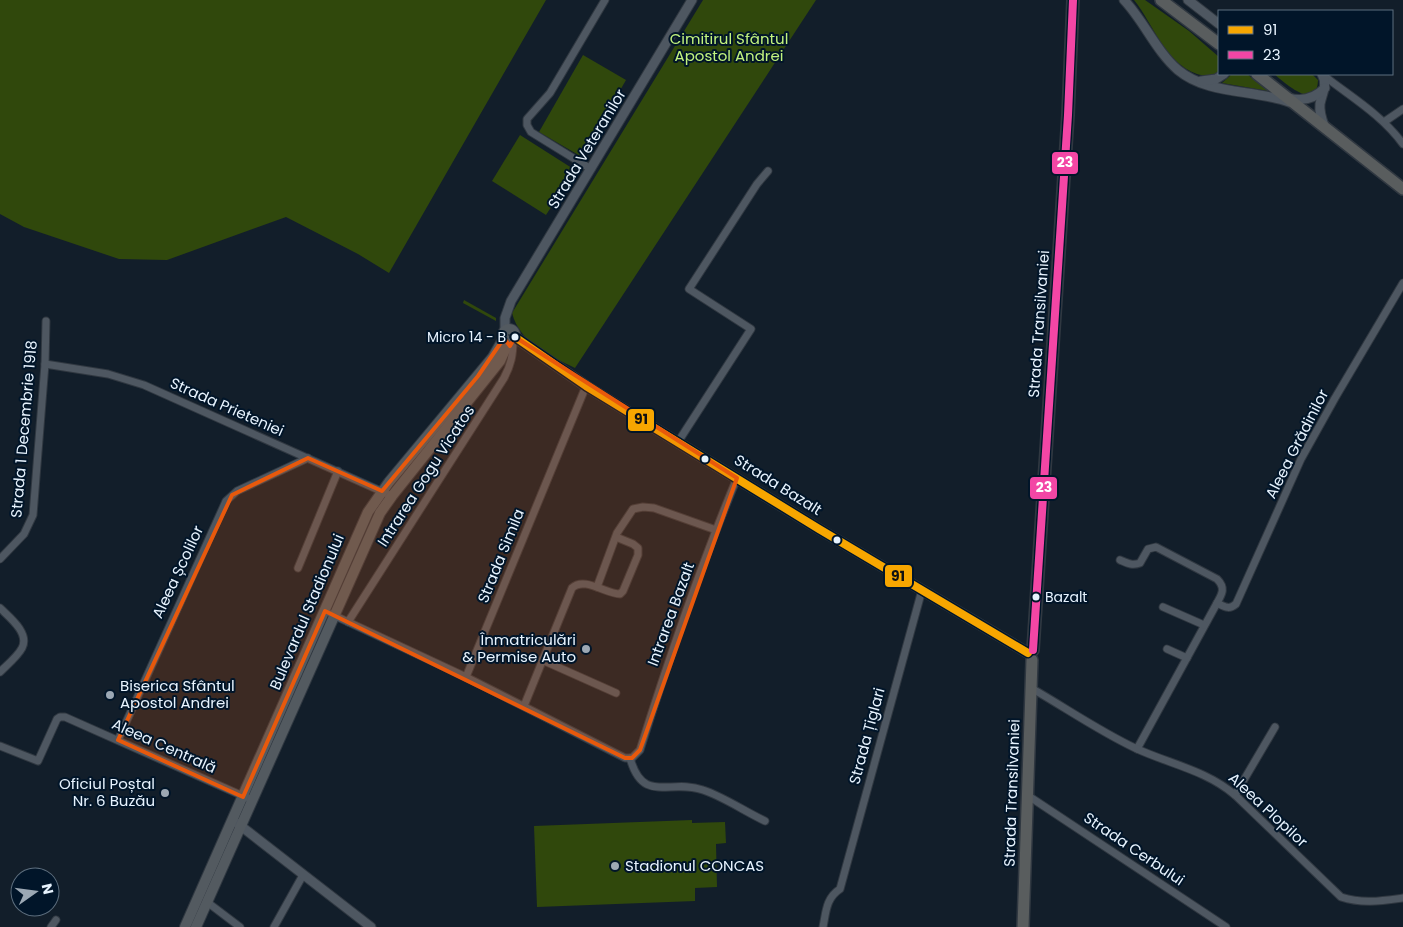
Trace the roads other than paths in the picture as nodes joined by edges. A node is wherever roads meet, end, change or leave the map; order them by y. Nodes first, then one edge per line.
1 (605, 0) edge
2 (692, 0) edge
3 (1073, 0) edge
4 (1124, 0) edge
5 (1161, 0) edge
6 (1188, 0) edge
7 (1218, 23) edge
8 (1216, 42) edge
9 (1223, 75) edge
10 (1257, 75) edge
11 (1323, 75) edge
12 (1324, 75) edge
13 (1198, 81) junction
14 (1325, 88) junction
15 (1285, 96) junction
16 (1296, 105) junction
17 (1403, 108) edge
18 (1384, 122) junction
19 (1325, 128) junction
20 (1403, 144) edge
21 (591, 169) junction
22 (768, 171) dead end
23 (1403, 189) edge
24 (1403, 283) edge
25 (46, 321) dead end
26 (509, 336) junction
27 (45, 364) junction
28 (586, 386) junction
29 (678, 442) junction
30 (308, 458) junction
31 (338, 471) junction
32 (737, 478) junction
33 (387, 493) junction
34 (716, 530) junction
35 (616, 537) junction
36 (0, 560) edge
37 (1120, 560) dead end
38 (298, 568) dead end
39 (597, 587) junction
40 (922, 590) junction
41 (1217, 603) junction
42 (0, 608) edge
43 (1164, 608) dead end
44 (324, 611) junction
45 (335, 616) junction
46 (348, 622) junction
47 (1204, 625) junction
48 (1167, 649) dead end
49 (1031, 654) junction
50 (1187, 658) junction
51 (542, 660) junction
52 (0, 672) edge
53 (466, 677) junction
54 (1031, 688) junction
55 (616, 693) dead end
56 (524, 706) junction
57 (1274, 727) dead end
58 (118, 740) junction
59 (0, 746) edge
60 (1137, 749) junction
61 (631, 758) junction
62 (1027, 795) junction
63 (1235, 795) junction
64 (248, 798) junction
65 (765, 821) dead end
66 (237, 823) junction
67 (303, 875) junction
68 (1403, 898) edge
69 (207, 902) junction
70 (56, 920) dead end
71 (50, 927) edge
72 (185, 927) edge
73 (196, 927) edge
74 (240, 927) edge
75 (274, 927) edge
76 (371, 927) edge
77 (823, 927) edge
78 (1023, 927) edge
79 (1226, 927) edge

1 - 21 street
2 - 21 street, Strada Veteranilor
3 - 49 main road, Strada Transilvaniei
4 - 13 street
5 - 8 main road
6 - 7 street
9 - 13 street
10 - 15 main road
11 - 14 street
12 - 18 street
13 - 16 street
14 - 15 street
14 - 19 street
15 - 16 main road
16 - 19 main road
17 - 18 street
18 - 20 street
19 - 23 main road
21 - 26 street, Strada Veteranilor
22 - 29 street
24 - 41 street, Aleea Grădinilor
25 - 27 street, Strada 1 Decembrie 1918
26 - 28 main road, Strada Bazalt
26 - 33 main road, Bulevardul Stadionului
26 - 46 street, Intrarea Gogu Vicatos
27 - 30 street, Strada Prieteniei
27 - 36 street, Strada 1 Decembrie 1918
28 - 29 main road, Strada Bazalt
28 - 53 street, Strada Simila
29 - 32 main road, Strada Bazalt
30 - 31 street, Strada Prieteniei
30 - 58 street, Aleea Școlilor
31 - 33 street, Strada Prieteniei
31 - 38 street
32 - 34 street, Intrarea Bazalt
32 - 40 main road, Strada Bazalt
33 - 44 main road, Bulevardul Stadionului
33 - 45 main road, Bulevardul Stadionului
34 - 35 street
34 - 61 street, Intrarea Bazalt
35 - 39 street
35 - 39 street
37 - 41 street
39 - 51 street
40 - 49 main road, Strada Bazalt
40 - 77 street, Strada Țiglari
41 - 47 street
42 - 52 street
43 - 47 street
44 - 45 street
44 - 64 main road, Bulevardul Stadionului
45 - 46 street
45 - 64 main road, Bulevardul Stadionului
46 - 53 street
47 - 50 street
48 - 50 street
49 - 54 main road, Strada Transilvaniei
50 - 60 street
51 - 55 street
51 - 56 street
53 - 56 street
54 - 60 street, Aleea Plopilor
54 - 62 main road, Strada Transilvaniei
56 - 61 street
57 - 63 street
58 - 59 street, Aleea Centrală
58 - 64 street, Aleea Centrală
60 - 63 street, Aleea Plopilor
61 - 65 street
62 - 78 main road, Strada Transilvaniei
62 - 79 street, Strada Cerbului
63 - 68 street, Aleea Plopilor
64 - 66 main road, Bulevardul Stadionului
66 - 67 street
66 - 69 main road, Bulevardul Stadionului
66 - 72 main road, Bulevardul Stadionului
67 - 75 street
67 - 76 street
69 - 73 main road, Bulevardul Stadionului
69 - 74 street
70 - 71 street

